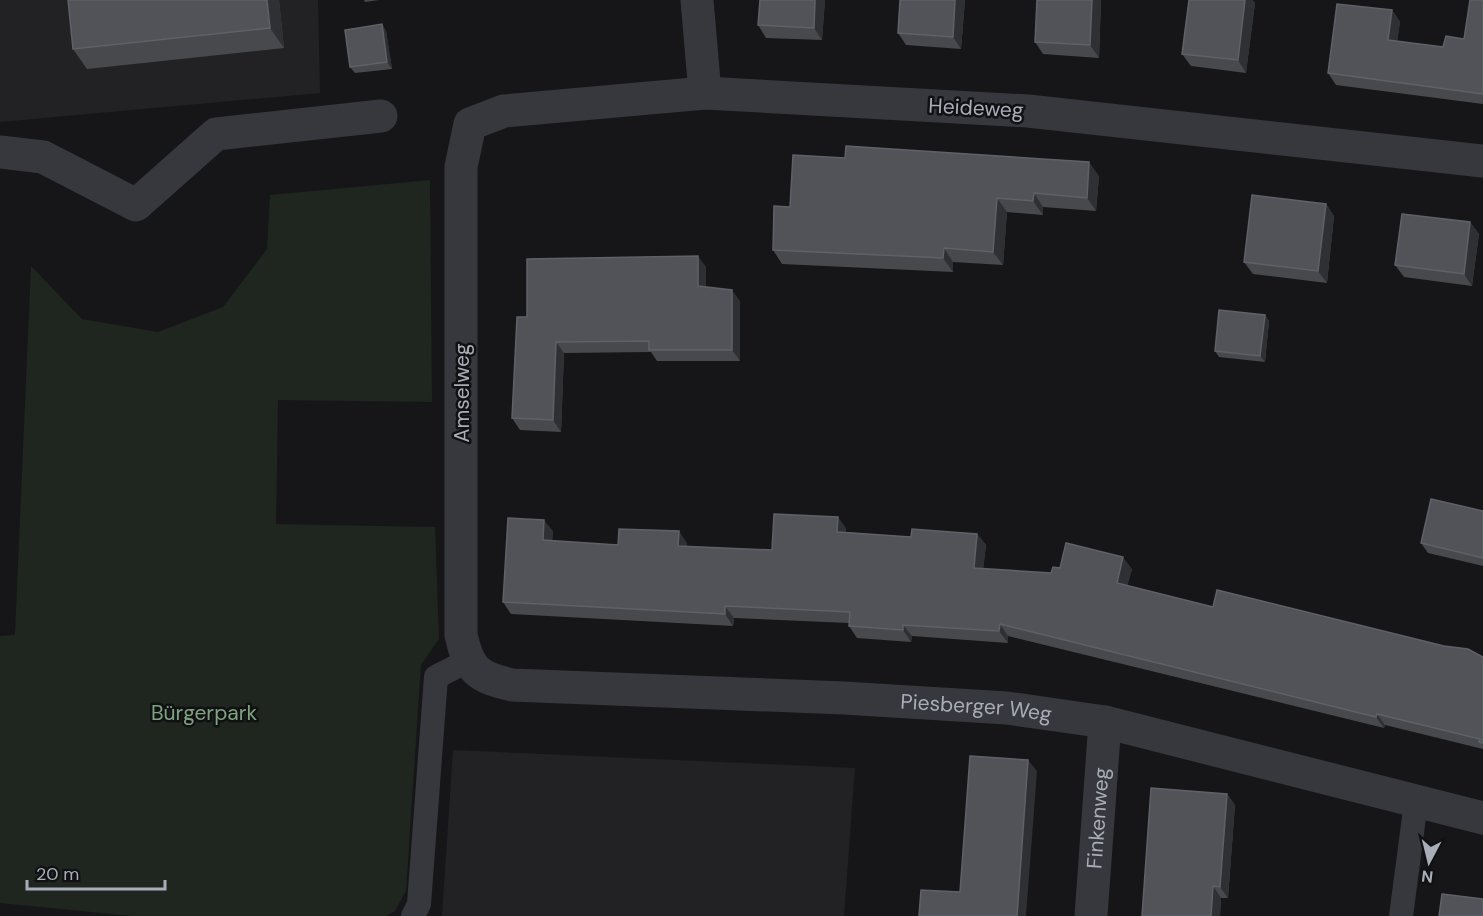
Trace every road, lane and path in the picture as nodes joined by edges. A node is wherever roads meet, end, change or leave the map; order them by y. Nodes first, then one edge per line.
1 (697, 0) edge
2 (705, 93) junction
3 (381, 116) dead end
4 (470, 124) joint
5 (0, 152) edge
6 (1483, 161) edge
7 (467, 661) junction
8 (1105, 722) junction
9 (1416, 802) junction
10 (1483, 818) edge
11 (413, 916) edge
12 (1091, 916) edge
13 (1401, 916) edge

1 - 2 street
2 - 4 street, Heideweg
2 - 6 street, Heideweg
3 - 5 street
4 - 7 street, Amselweg
7 - 8 street, Piesberger Weg
7 - 11 lane
8 - 9 street, Piesberger Weg
8 - 12 street, Finkenweg
9 - 10 street, Piesberger Weg
9 - 13 lane

